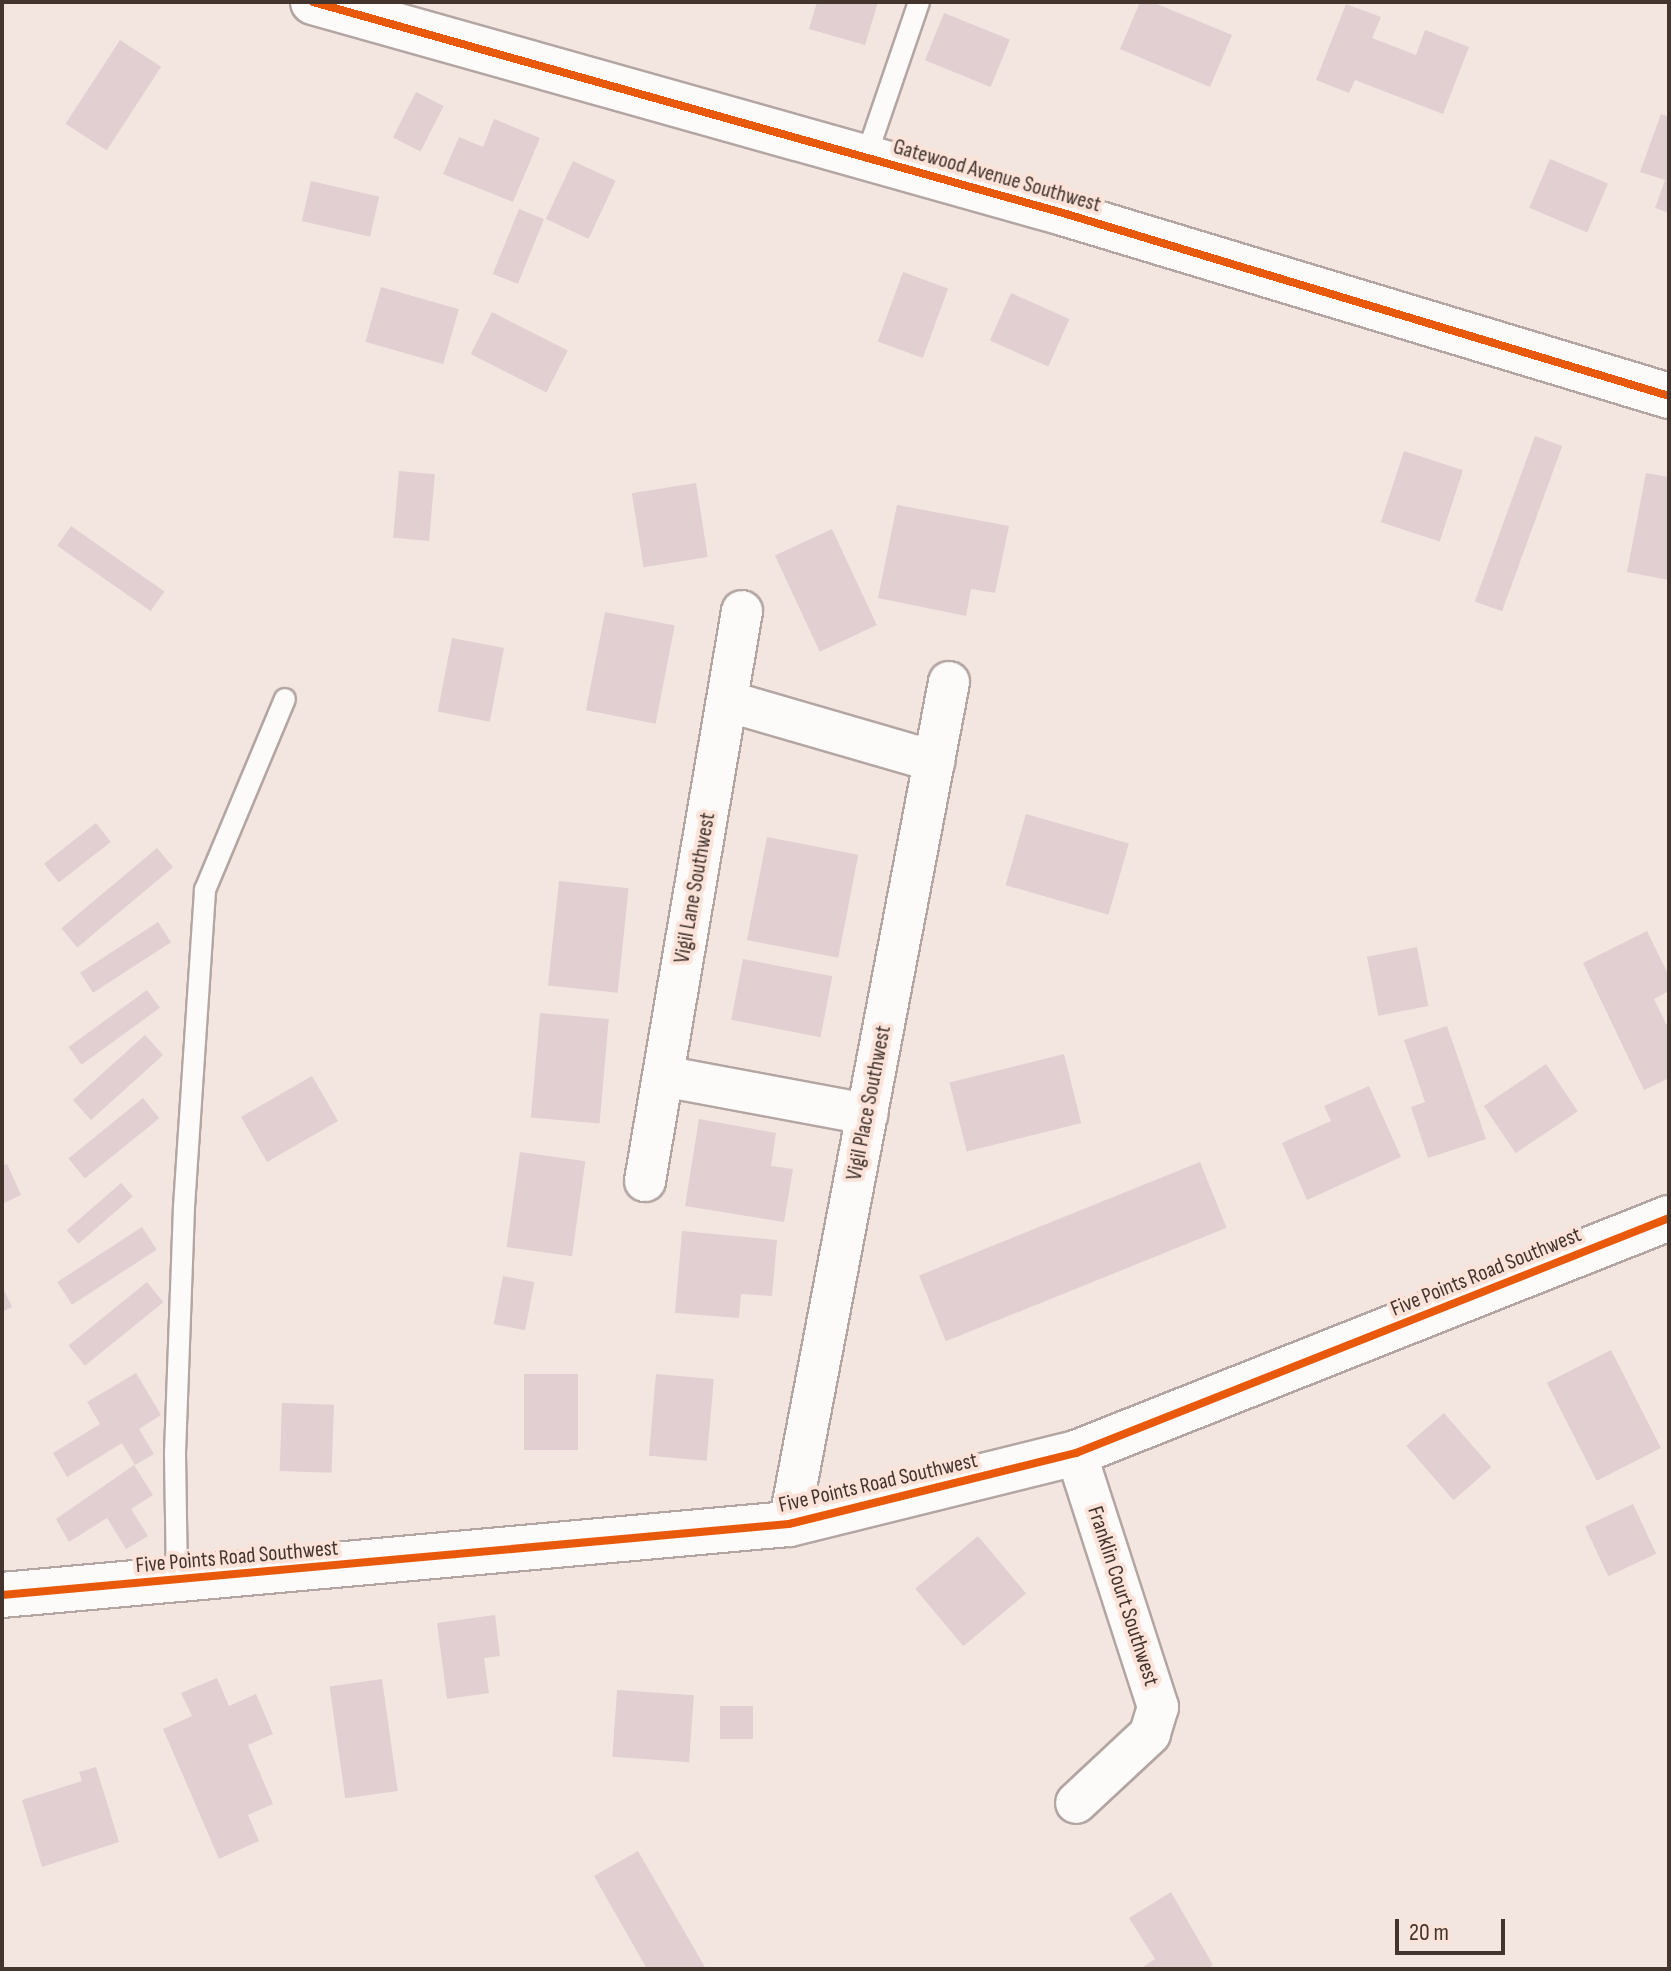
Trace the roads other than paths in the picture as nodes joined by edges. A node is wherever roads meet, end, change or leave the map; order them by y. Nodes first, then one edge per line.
1 (313, 2) edge
2 (919, 2) edge
3 (866, 157) junction
4 (1669, 396) edge
5 (742, 611) dead end
6 (949, 682) dead end
7 (285, 699) dead end
8 (727, 701) junction
9 (934, 761) junction
10 (663, 1076) junction
11 (867, 1114) junction
12 (645, 1181) dead end
13 (1669, 1218) edge
14 (1076, 1453) junction
15 (789, 1524) junction
16 (177, 1581) junction
17 (2, 1595) edge
18 (1076, 1803) dead end

1 - 3 street, Gatewood Avenue Southwest
2 - 3 lane
3 - 4 street, Gatewood Avenue Southwest
5 - 8 street, Vigil Lane Southwest
6 - 9 street, Vigil Place Southwest
7 - 16 lane
8 - 9 street
8 - 10 street, Vigil Lane Southwest
9 - 11 street, Vigil Place Southwest
10 - 11 street
10 - 12 street, Vigil Lane Southwest
11 - 15 street, Vigil Place Southwest
13 - 14 street, Five Points Road Southwest
14 - 15 street, Five Points Road Southwest
14 - 18 street, Franklin Court Southwest
15 - 16 street, Five Points Road Southwest
16 - 17 street, Five Points Road Southwest

